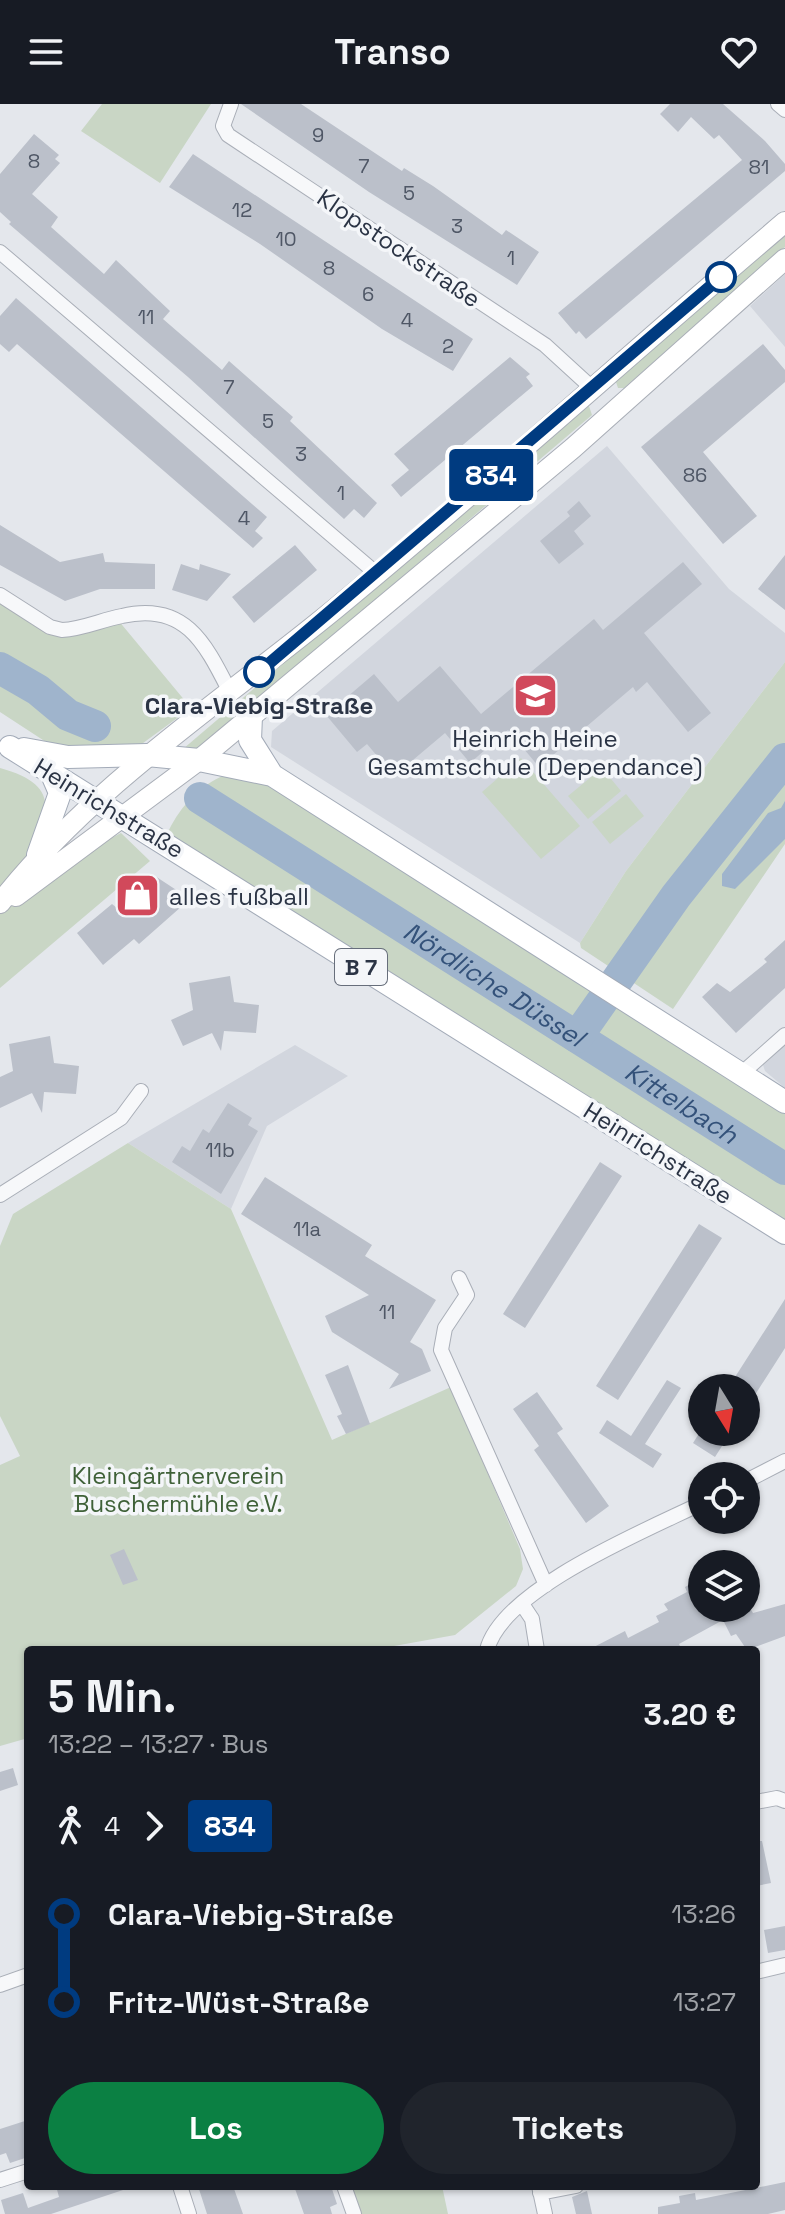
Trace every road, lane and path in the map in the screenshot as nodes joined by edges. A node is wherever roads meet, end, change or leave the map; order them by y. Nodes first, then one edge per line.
1 (231, 104) edge
2 (778, 104) edge
3 (785, 110) edge
4 (785, 222) edge
5 (0, 252) edge
6 (785, 259) edge
7 (592, 388) junction
8 (614, 412) junction
9 (377, 574) junction
10 (0, 595) edge
11 (231, 694) junction
12 (251, 716) junction
13 (5, 745) edge
14 (147, 755) junction
15 (199, 760) junction
16 (51, 772) junction
17 (272, 775) junction
18 (97, 798) junction
19 (124, 815) junction
20 (38, 855) junction
21 (0, 906) edge
22 (785, 1035) edge
23 (741, 1074) junction
24 (141, 1091) dead end
25 (785, 1102) edge
26 (0, 1195) edge
27 (785, 1233) edge
28 (459, 1278) dead end
29 (785, 1461) edge
30 (760, 1474) edge
31 (688, 1510) edge
32 (546, 1585) junction
33 (522, 1604) junction
34 (489, 1646) edge
35 (536, 1646) edge
36 (760, 1801) edge
37 (785, 1801) edge
38 (785, 1965) edge
39 (760, 1971) edge
40 (24, 1976) edge
41 (0, 1985) edge
42 (24, 2172) edge
43 (0, 2180) edge
44 (181, 2190) edge
45 (345, 2190) edge
46 (540, 2190) edge
47 (189, 2214) edge
48 (354, 2214) edge
49 (545, 2214) edge

1 - 7 street, Klopstockstraße
2 - 3 street
4 - 7 street
5 - 9 street
6 - 8 street
7 - 8 street
7 - 9 street
8 - 12 street
9 - 11 street
10 - 11 street
11 - 14 street
12 - 15 street
12 - 17 main road, B 7
13 - 14 main road, Heinrichstraße / B 7
13 - 16 main road, Heinrichstraße / B 7
14 - 15 main road, Heinrichstraße / B 7
14 - 18 street
15 - 17 main road, Heinrichstraße / B 7
15 - 19 street
16 - 18 main road, Heinrichstraße / B 7
16 - 20 main road
17 - 23 main road, Heinrichstraße / B 7
18 - 19 main road, Heinrichstraße / B 7
18 - 20 street
19 - 21 street
19 - 27 main road, Heinrichstraße / B 7
20 - 21 street
22 - 23 street
23 - 25 main road, Heinrichstraße / B 7
24 - 26 street
28 - 32 street
29 - 30 street
31 - 32 street
32 - 33 street
33 - 34 street
33 - 35 street
36 - 37 street
38 - 39 street
40 - 41 street
42 - 43 street
44 - 47 street
45 - 48 street
46 - 49 street

